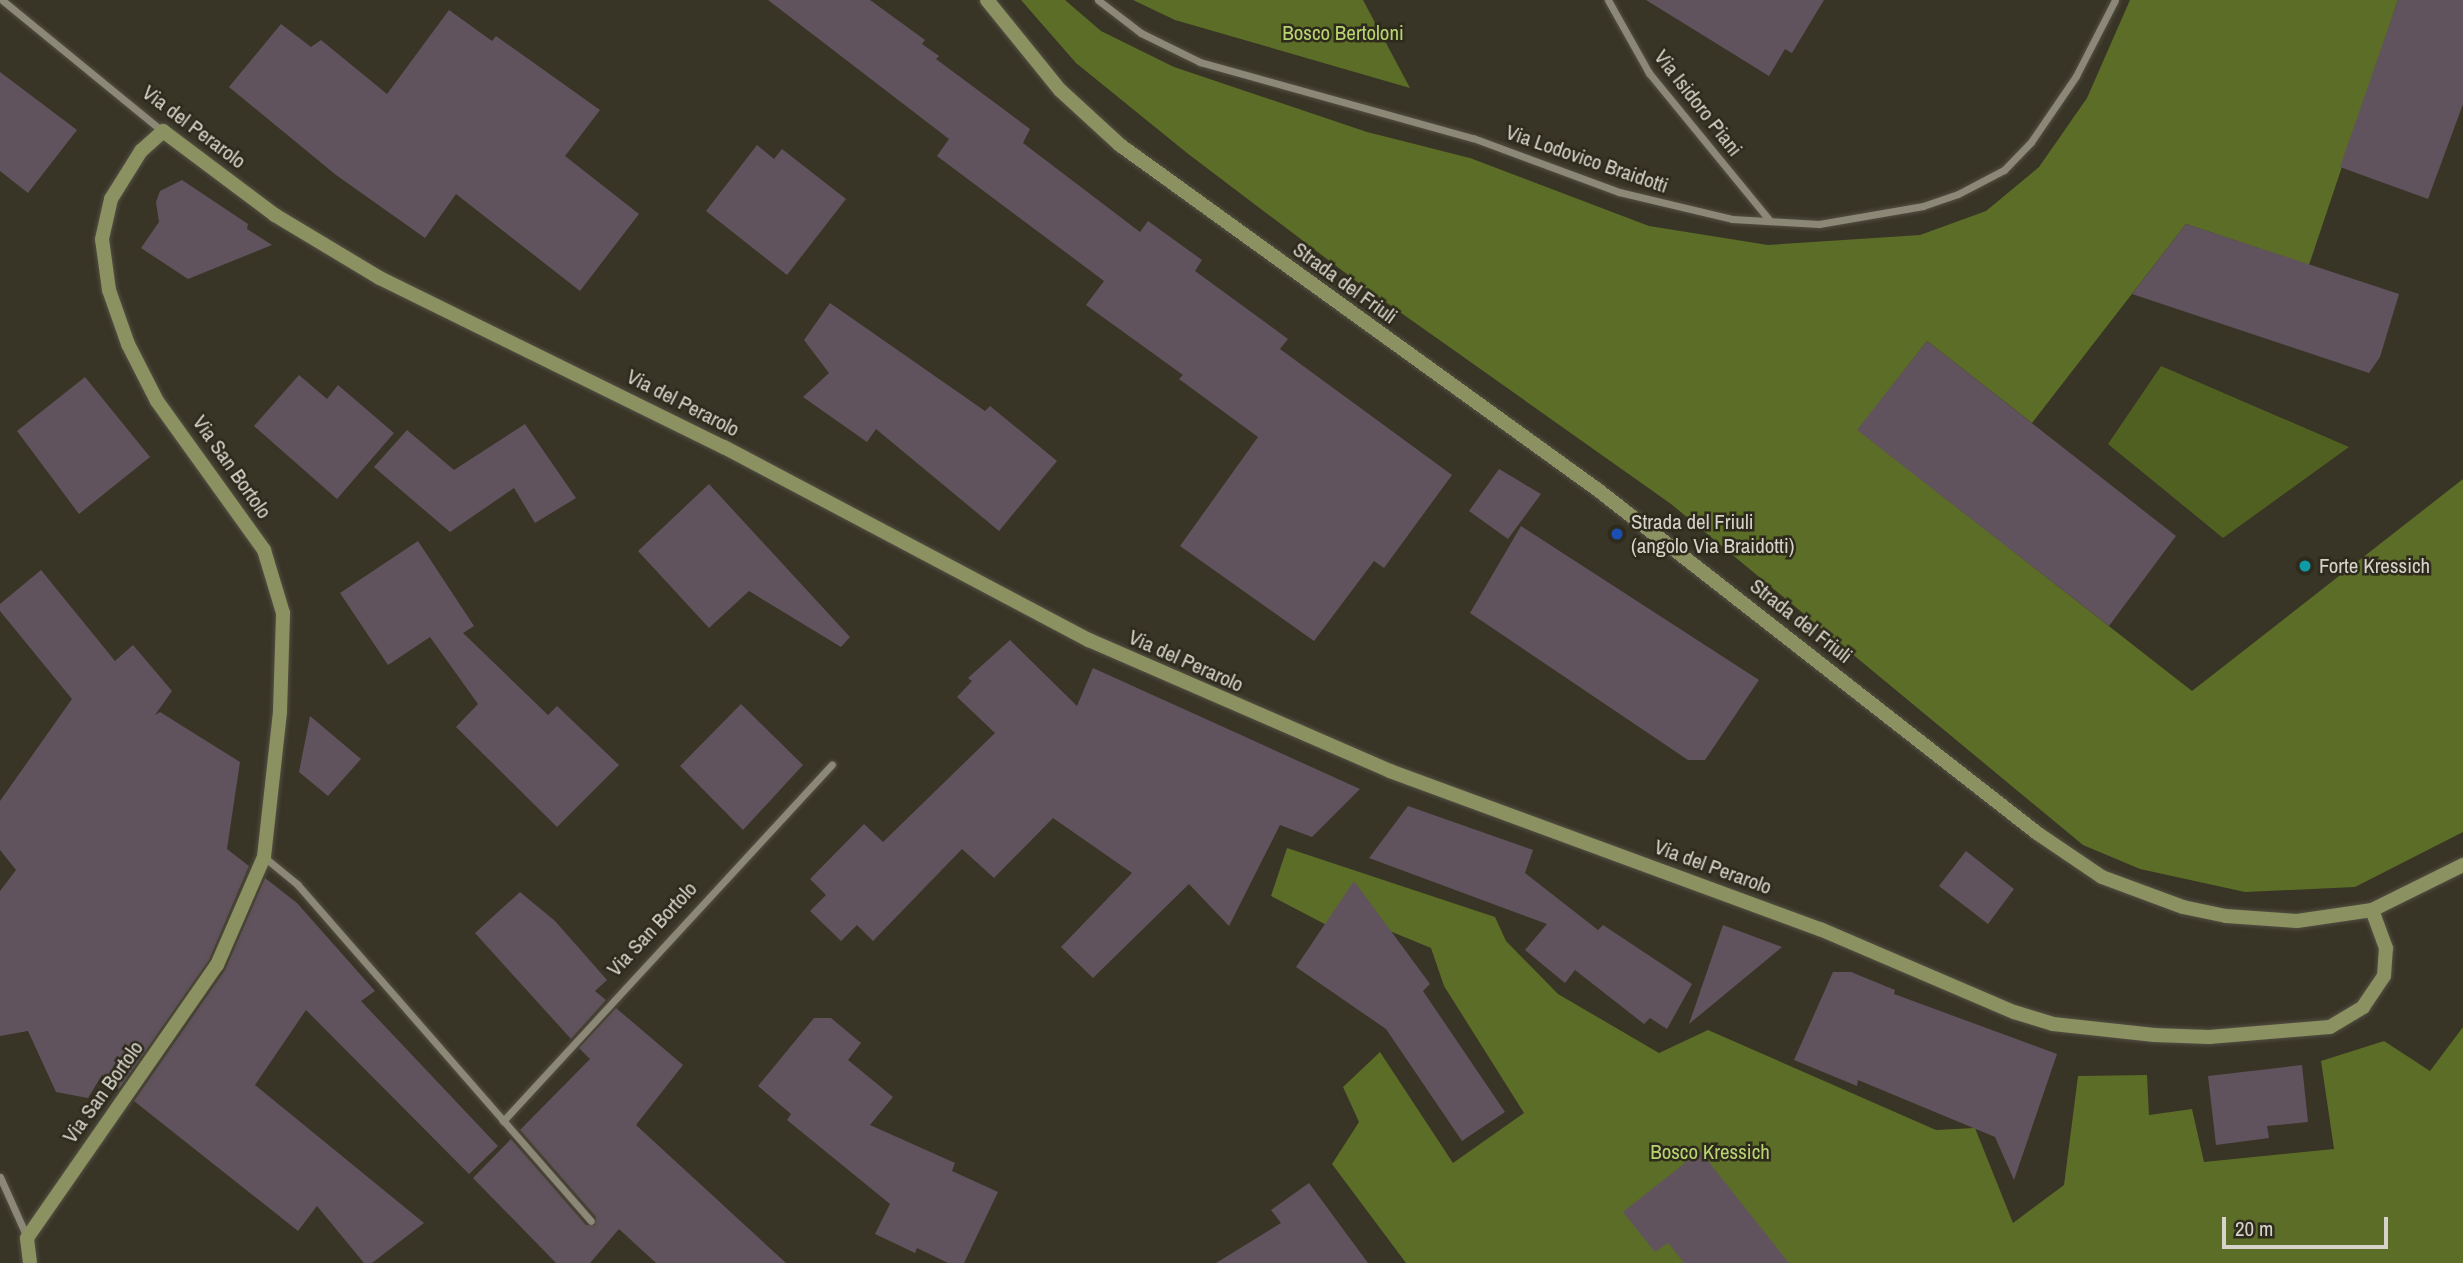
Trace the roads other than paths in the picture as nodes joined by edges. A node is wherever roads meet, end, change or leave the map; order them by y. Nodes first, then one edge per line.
1 (2, 0) edge
2 (987, 0) edge
3 (1098, 0) edge
4 (1608, 0) edge
5 (2115, 0) edge
6 (163, 131) junction
7 (1770, 221) junction
8 (832, 765) dead end
9 (264, 857) junction
10 (2463, 865) edge
11 (2372, 910) junction
12 (503, 1121) junction
13 (0, 1177) edge
14 (591, 1221) dead end
15 (27, 1238) junction
16 (30, 1263) edge

1 - 6 street, Via del Perarolo
2 - 11 street, Strada del Friuli
3 - 7 street, Via Lodovico Braidotti
4 - 7 street, Via Isidoro Piani
5 - 7 street, Via Lodovico Braidotti
6 - 9 street, Via San Bortolo
6 - 11 street, Via del Perarolo
8 - 12 street, Via San Bortolo
9 - 12 street
9 - 15 street, Via San Bortolo
10 - 11 street, Strada del Friuli
12 - 14 street
13 - 15 street
15 - 16 street

